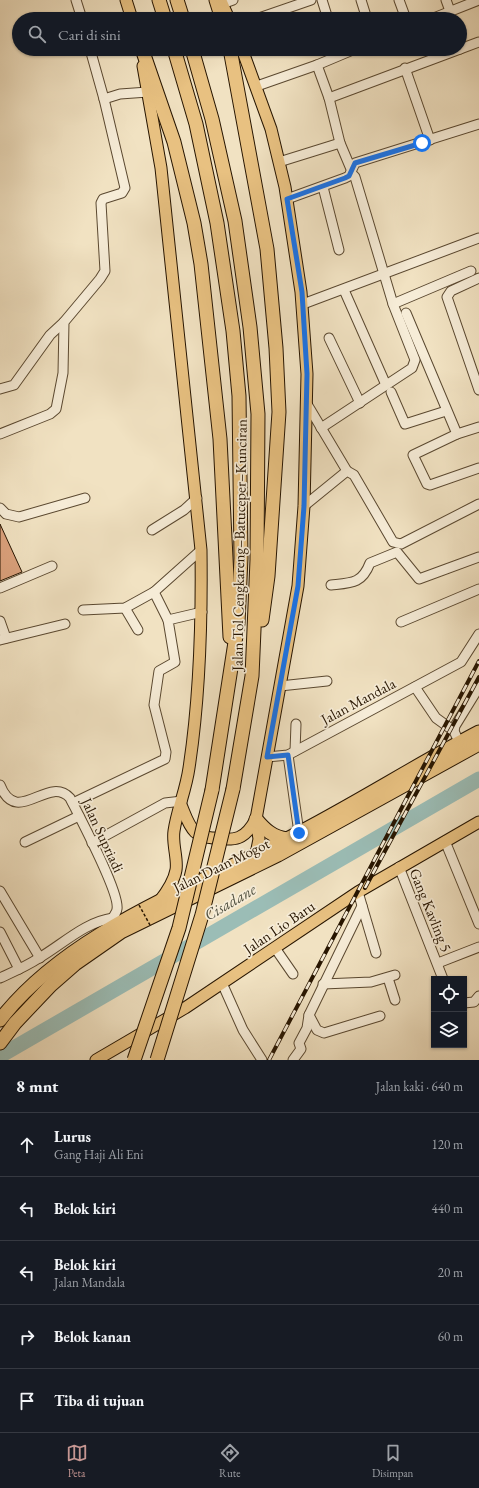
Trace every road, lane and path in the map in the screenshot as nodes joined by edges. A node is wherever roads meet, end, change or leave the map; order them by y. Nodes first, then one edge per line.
1 (76, 0) edge
2 (122, 0) edge
3 (126, 0) edge
4 (158, 0) edge
5 (177, 0) edge
6 (311, 0) edge
7 (322, 0) edge
8 (361, 0) edge
9 (399, 0) edge
10 (446, 0) edge
11 (479, 0) edge
12 (223, 1) edge
13 (450, 11) joint
14 (80, 12) edge
15 (128, 12) edge
16 (129, 12) edge
17 (162, 12) edge
18 (181, 12) edge
19 (222, 12) edge
20 (227, 12) edge
21 (276, 12) edge
22 (326, 12) edge
23 (365, 12) edge
24 (403, 12) edge
25 (479, 42) edge
26 (467, 46) edge
27 (92, 56) edge
28 (142, 56) edge
29 (143, 56) edge
30 (176, 56) edge
31 (194, 56) edge
32 (231, 56) edge
33 (245, 56) edge
34 (332, 56) edge
35 (440, 56) edge
36 (317, 65) junction
37 (405, 68) junction
38 (257, 86) junction
39 (148, 92) junction
40 (329, 98) junction
41 (104, 99) junction
42 (479, 124) edge
43 (430, 140) junction
44 (340, 143) junction
45 (279, 162) junction
46 (351, 171) junction
47 (323, 187) junction
48 (287, 199) junction
49 (479, 238) edge
50 (339, 250) dead end
51 (471, 271) dead end
52 (384, 274) junction
53 (479, 278) edge
54 (344, 290) junction
55 (303, 304) junction
56 (393, 304) junction
57 (406, 314) dead end
58 (64, 322) junction
59 (329, 338) dead end
60 (0, 389) edge
61 (388, 389) junction
62 (479, 390) edge
63 (307, 404) junction
64 (360, 404) junction
65 (446, 411) junction
66 (479, 427) edge
67 (321, 428) junction
68 (0, 434) edge
69 (457, 434) junction
70 (479, 468) edge
71 (347, 471) junction
72 (85, 498) dead end
73 (197, 498) junction
74 (479, 504) edge
75 (304, 506) junction
76 (0, 508) edge
77 (152, 530) dead end
78 (201, 550) junction
79 (479, 557) edge
80 (52, 566) dead end
81 (331, 585) dead end
82 (0, 588) edge
83 (479, 589) edge
84 (154, 592) junction
85 (125, 608) junction
86 (83, 610) dead end
87 (202, 612) junction
88 (168, 620) junction
89 (0, 621) edge
90 (401, 622) dead end
91 (65, 624) dead end
92 (138, 630) dead end
93 (479, 634) edge
94 (3, 639) edge
95 (232, 672) junction
96 (252, 676) junction
97 (327, 680) dead end
98 (280, 686) junction
99 (415, 687) junction
100 (479, 687) edge
101 (296, 724) dead end
102 (479, 732) edge
103 (457, 736) junction
104 (479, 744) edge
105 (292, 753) junction
106 (267, 757) junction
107 (0, 784) edge
108 (179, 802) junction
109 (73, 803) junction
110 (79, 816) junction
111 (256, 819) junction
112 (479, 822) edge
113 (293, 836) junction
114 (445, 840) junction
115 (25, 842) dead end
116 (92, 844) junction
117 (256, 854) junction
118 (399, 867) junction
119 (0, 891) edge
120 (358, 892) junction
121 (479, 897) edge
122 (470, 901) junction
123 (159, 902) junction
124 (139, 905) dead end
125 (362, 906) junction
126 (479, 924) edge
127 (117, 925) junction
128 (150, 925) dead end
129 (0, 932) edge
130 (479, 947) edge
131 (275, 948) junction
132 (376, 953) dead end
133 (40, 958) junction
134 (438, 963) junction
135 (19, 969) junction
136 (293, 974) dead end
137 (442, 976) edge
138 (0, 978) edge
139 (222, 983) junction
140 (324, 984) junction
141 (479, 996) edge
142 (395, 1000) dead end
143 (467, 1003) edge
144 (309, 1015) junction
145 (380, 1016) dead end
146 (2, 1018) edge
147 (0, 1043) edge
148 (96, 1060) edge
149 (134, 1060) edge
150 (157, 1060) edge
151 (262, 1060) edge
152 (293, 1060) edge

1 - 14 street
2 - 15 street
3 - 16 main road
4 - 17 highway
5 - 18 highway
6 - 21 street
7 - 22 street
8 - 23 street
9 - 24 street
10 - 13 street
11 - 13 street
12 - 19 highway
12 - 20 main road
25 - 26 street
27 - 41 street
28 - 39 main road
29 - 95 highway
30 - 95 highway, Jalan Tol Cengkareng–Batuceper–Kunciran
31 - 96 highway, Jalan Tol Cengkareng–Batuceper–Kunciran
32 - 96 highway
33 - 38 main road
34 - 36 street
35 - 37 street
36 - 38 street
36 - 40 street
37 - 40 street
37 - 43 street
38 - 45 main road
39 - 41 street
39 - 73 main road
40 - 44 street
41 - 58 street
42 - 43 street
43 - 46 street
44 - 45 street
44 - 46 street
45 - 48 main road
46 - 47 street
46 - 52 street
47 - 48 street
47 - 50 street
48 - 55 main road
49 - 52 street
51 - 56 street
52 - 54 street
52 - 56 street
53 - 62 street
54 - 55 street
54 - 61 street
55 - 63 main road
56 - 61 street
57 - 65 street
58 - 60 street
58 - 68 street
59 - 64 street
61 - 64 street
61 - 65 street
63 - 67 street
63 - 75 main road
64 - 67 street
65 - 69 street
66 - 69 street
67 - 71 street
69 - 70 street
71 - 74 street
71 - 75 street
72 - 76 street
73 - 77 street
73 - 78 main road
75 - 98 main road
78 - 84 street
78 - 87 main road
79 - 81 street
80 - 82 street
83 - 90 street
84 - 85 street
84 - 88 street
85 - 86 street
85 - 92 street
87 - 88 street
87 - 108 main road
88 - 109 street
89 - 94 street
91 - 94 street
93 - 99 street, Jalan Mandala
95 - 149 highway, Jalan Tol Cengkareng–Batuceper–Kunciran, bridge
96 - 150 highway, Jalan Tol Cengkareng–Batuceper–Kunciran, bridge
97 - 98 street
98 - 106 main road
99 - 103 street
99 - 105 street, Jalan Mandala
100 - 103 street
101 - 105 street
102 - 103 highway, Jalan Daan Mogot
103 - 113 highway, Jalan Daan Mogot
104 - 127 highway, Jalan Daan Mogot
105 - 106 street, Jalan Mandala
105 - 113 street
106 - 111 main road
107 - 109 street, Jalan Supriadi
108 - 111 main road
108 - 116 street
108 - 123 main road
109 - 110 street, Jalan Supriadi
110 - 115 street
110 - 116 street, Jalan Supriadi
111 - 113 highway
111 - 117 main road
112 - 114 main road, Jalan Lio Baru
113 - 117 highway, Jalan Daan Mogot
114 - 118 main road, Jalan Lio Baru
114 - 122 street
116 - 127 street, Jalan Supriadi
117 - 123 highway, Jalan Daan Mogot
118 - 120 main road, Jalan Lio Baru
118 - 134 street, Gang Kavling 5
119 - 133 street
120 - 125 street
120 - 131 main road, Jalan Lio Baru
121 - 122 street
122 - 126 street
123 - 127 highway, Jalan Daan Mogot
124 - 128 path, bridge
125 - 132 street
125 - 140 street
127 - 133 street
127 - 146 highway, Jalan Daan Mogot
127 - 147 highway, Jalan Daan Mogot
129 - 135 street
130 - 134 street
131 - 136 street
131 - 139 main road, Jalan Lio Baru
133 - 135 street
134 - 137 street, Gang Kavling 5
135 - 138 street
139 - 148 main road, Jalan Lio Baru
139 - 151 street
140 - 142 street
140 - 144 street
141 - 143 street
144 - 145 street
144 - 152 street

